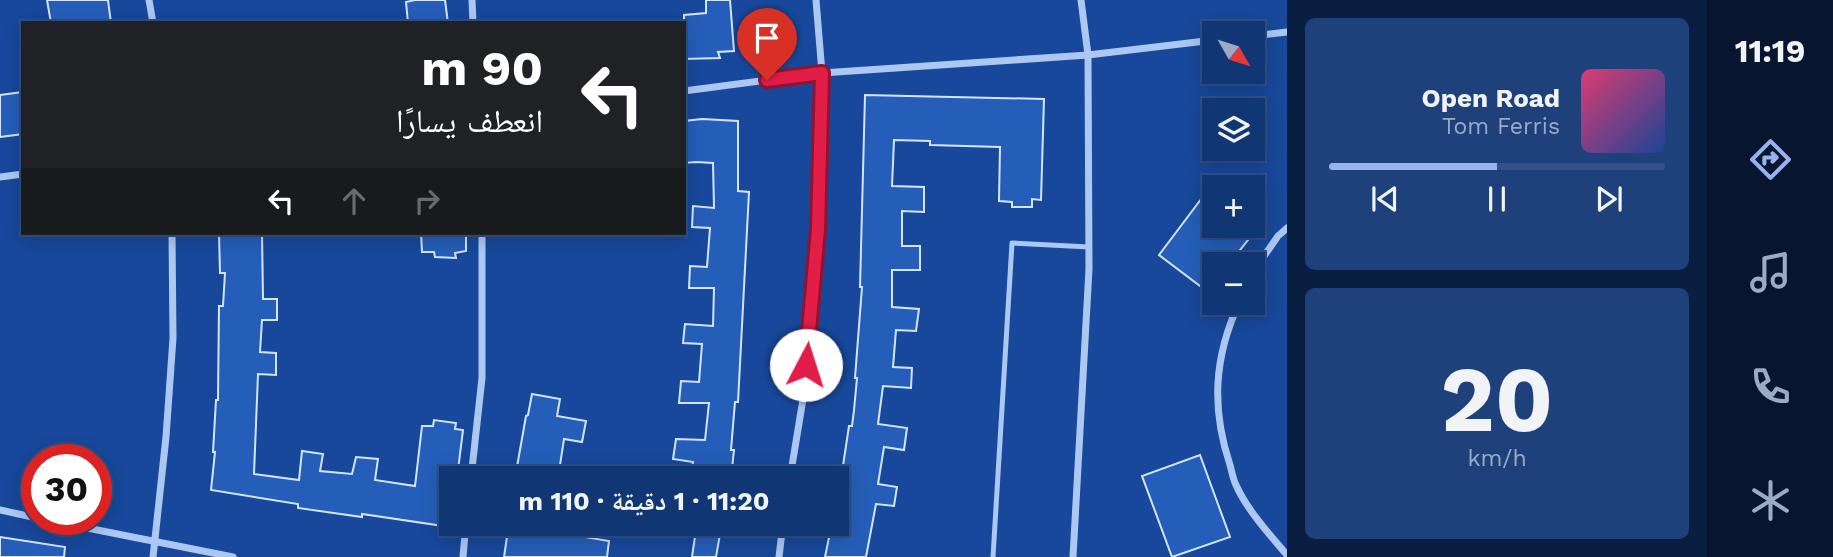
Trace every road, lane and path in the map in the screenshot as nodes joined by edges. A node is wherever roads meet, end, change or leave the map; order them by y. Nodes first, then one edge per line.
1 (149, 0) edge
2 (472, 0) edge
3 (816, 0) edge
4 (1081, 0) edge
5 (153, 21) edge
6 (473, 21) edge
7 (1287, 32) edge
8 (1265, 35) edge
9 (1202, 41) edge
10 (1088, 55) junction
11 (822, 73) junction
12 (686, 91) edge
13 (21, 174) edge
14 (0, 177) edge
15 (1287, 228) edge
16 (172, 235) edge
17 (482, 235) edge
18 (1089, 247) junction
19 (1265, 255) edge
20 (1234, 315) edge
21 (472, 466) edge
22 (792, 466) edge
23 (0, 510) edge
24 (21, 515) edge
25 (112, 534) edge
26 (465, 536) edge
27 (781, 536) edge
28 (156, 543) junction
29 (1287, 555) edge
30 (153, 557) edge
31 (233, 557) edge
32 (463, 557) edge
33 (779, 557) edge
34 (993, 557) edge
35 (1073, 557) edge

1 - 5 street
2 - 6 street
3 - 11 street
4 - 10 street
7 - 8 street
9 - 10 street
10 - 11 street
10 - 18 street
11 - 12 street
11 - 22 street
13 - 14 street
15 - 19 street
16 - 28 street
17 - 21 street
18 - 34 lane
18 - 35 street
20 - 29 street
23 - 24 street
25 - 28 street
26 - 32 street
27 - 33 street
28 - 30 street
28 - 31 street

